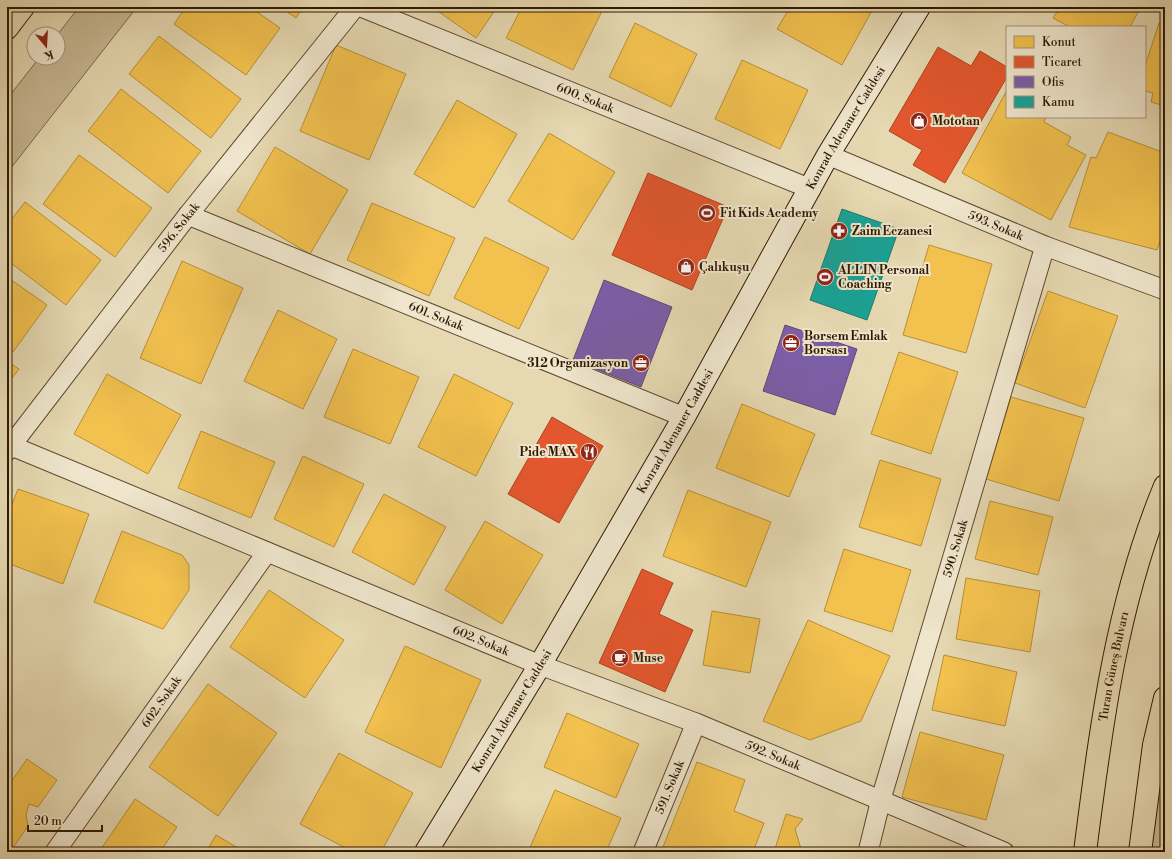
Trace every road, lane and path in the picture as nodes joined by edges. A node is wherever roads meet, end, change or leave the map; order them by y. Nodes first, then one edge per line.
1 (23, 7) edge
2 (355, 7) edge
3 (361, 7) edge
4 (919, 7) edge
5 (7, 28) edge
6 (828, 156) junction
7 (811, 189) junction
8 (188, 215) junction
9 (1045, 246) junction
10 (1165, 290) edge
11 (684, 416) junction
12 (9, 447) edge
13 (1165, 486) edge
14 (268, 552) junction
15 (540, 665) junction
16 (1165, 698) edge
17 (696, 723) junction
18 (881, 799) junction
19 (55, 852) edge
20 (426, 852) edge
21 (643, 852) edge
22 (868, 852) edge
23 (1004, 852) edge
24 (1086, 852) edge
25 (1140, 852) edge

1 - 5 main road
2 - 8 street, 596. Sokak
3 - 7 street, 600. Sokak
4 - 6 main road, Konrad Adenauer Caddesi
6 - 7 main road, Konrad Adenauer Caddesi
6 - 9 street, 593. Sokak
7 - 11 main road, Konrad Adenauer Caddesi
8 - 11 street, 601. Sokak
8 - 12 street, 596. Sokak
9 - 10 street, 593. Sokak
9 - 18 street, 590. Sokak
11 - 15 main road, Konrad Adenauer Caddesi
12 - 14 street, 602. Sokak
13 - 24 main road, Turan Güneş Bulvarı
14 - 15 street, 602. Sokak
14 - 19 street, 602. Sokak
15 - 17 street, 592. Sokak
15 - 20 main road, Konrad Adenauer Caddesi
16 - 25 main road
17 - 18 street, 592. Sokak
17 - 21 street, 591. Sokak
18 - 22 street, 590. Sokak
18 - 23 street, 592. Sokak

